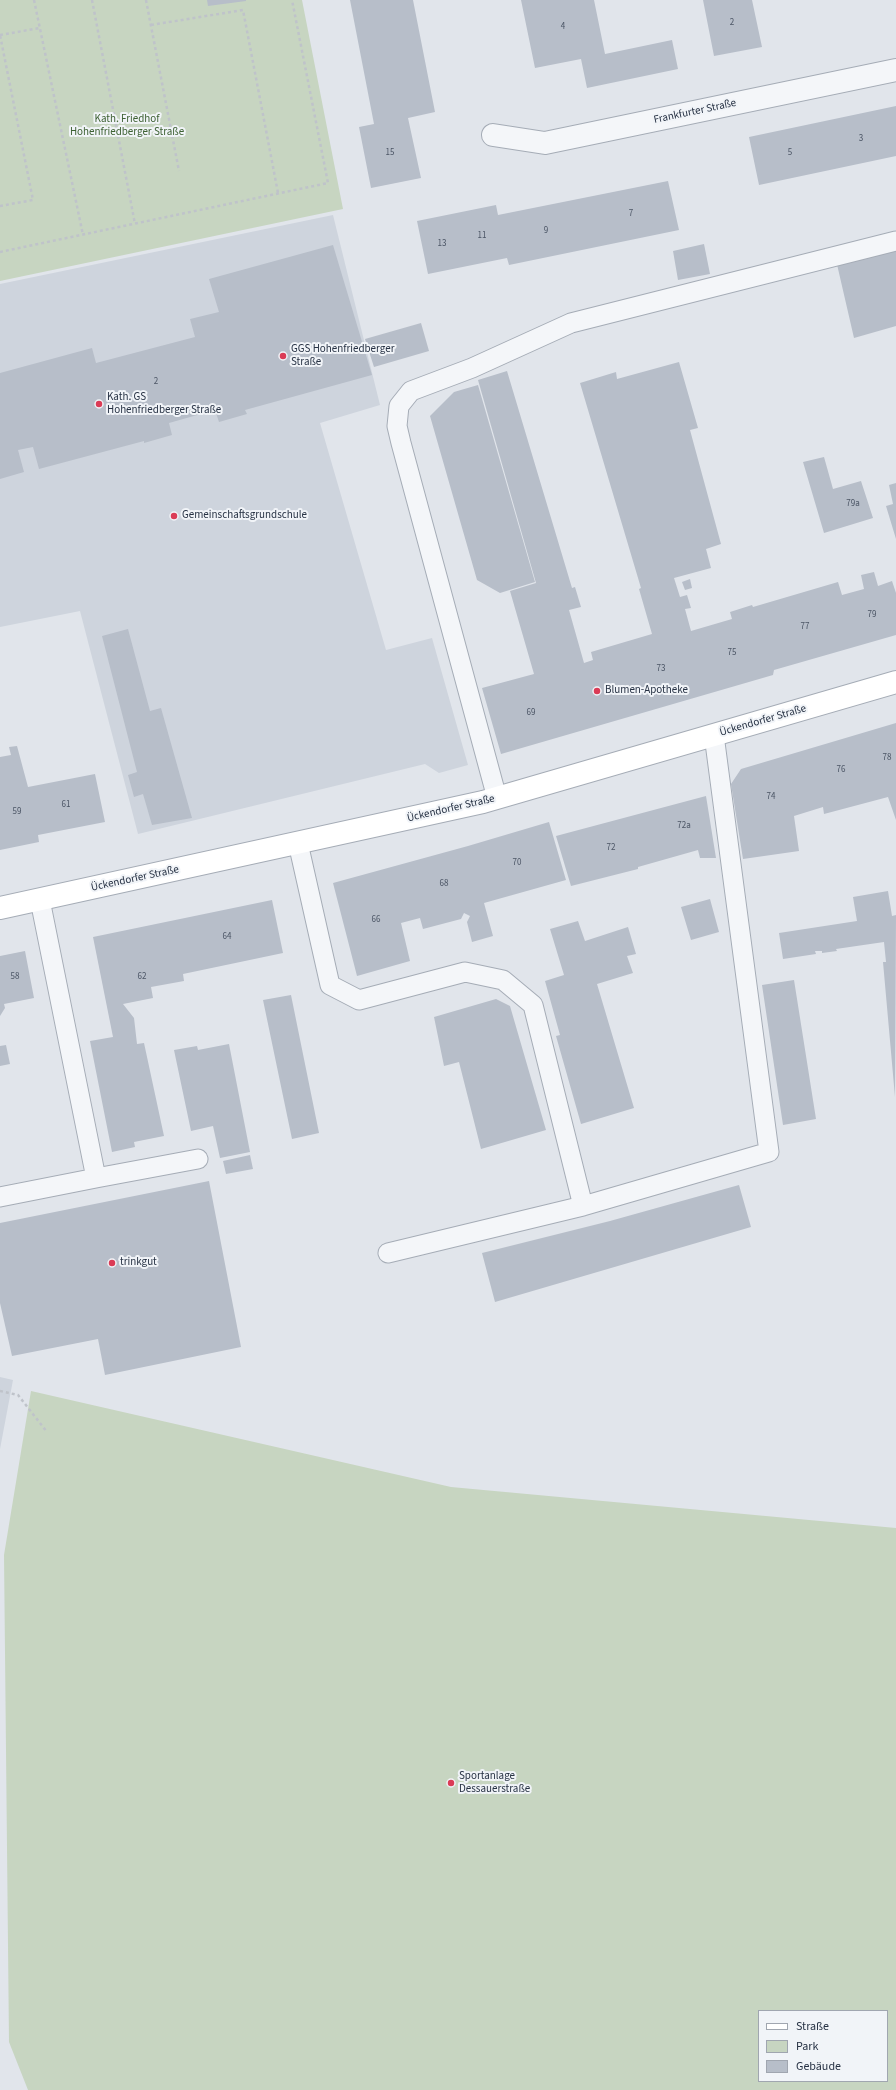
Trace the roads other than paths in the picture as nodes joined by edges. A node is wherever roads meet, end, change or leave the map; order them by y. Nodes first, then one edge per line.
1 (896, 70) edge
2 (493, 136) dead end
3 (896, 241) edge
4 (896, 682) edge
5 (714, 735) junction
6 (497, 798) junction
7 (298, 843) junction
8 (40, 900) junction
9 (0, 908) edge
10 (198, 1159) dead end
11 (96, 1178) junction
12 (0, 1196) edge
13 (583, 1206) junction
14 (388, 1253) dead end

1 - 2 street, Frankfurter Straße
3 - 6 lane
4 - 5 main road, Ückendorfer Straße
5 - 6 main road, Ückendorfer Straße
5 - 13 lane
6 - 7 main road, Ückendorfer Straße
7 - 8 main road, Ückendorfer Straße
7 - 13 lane
8 - 9 main road, Ückendorfer Straße
8 - 11 lane
10 - 11 lane
11 - 12 lane
13 - 14 lane

